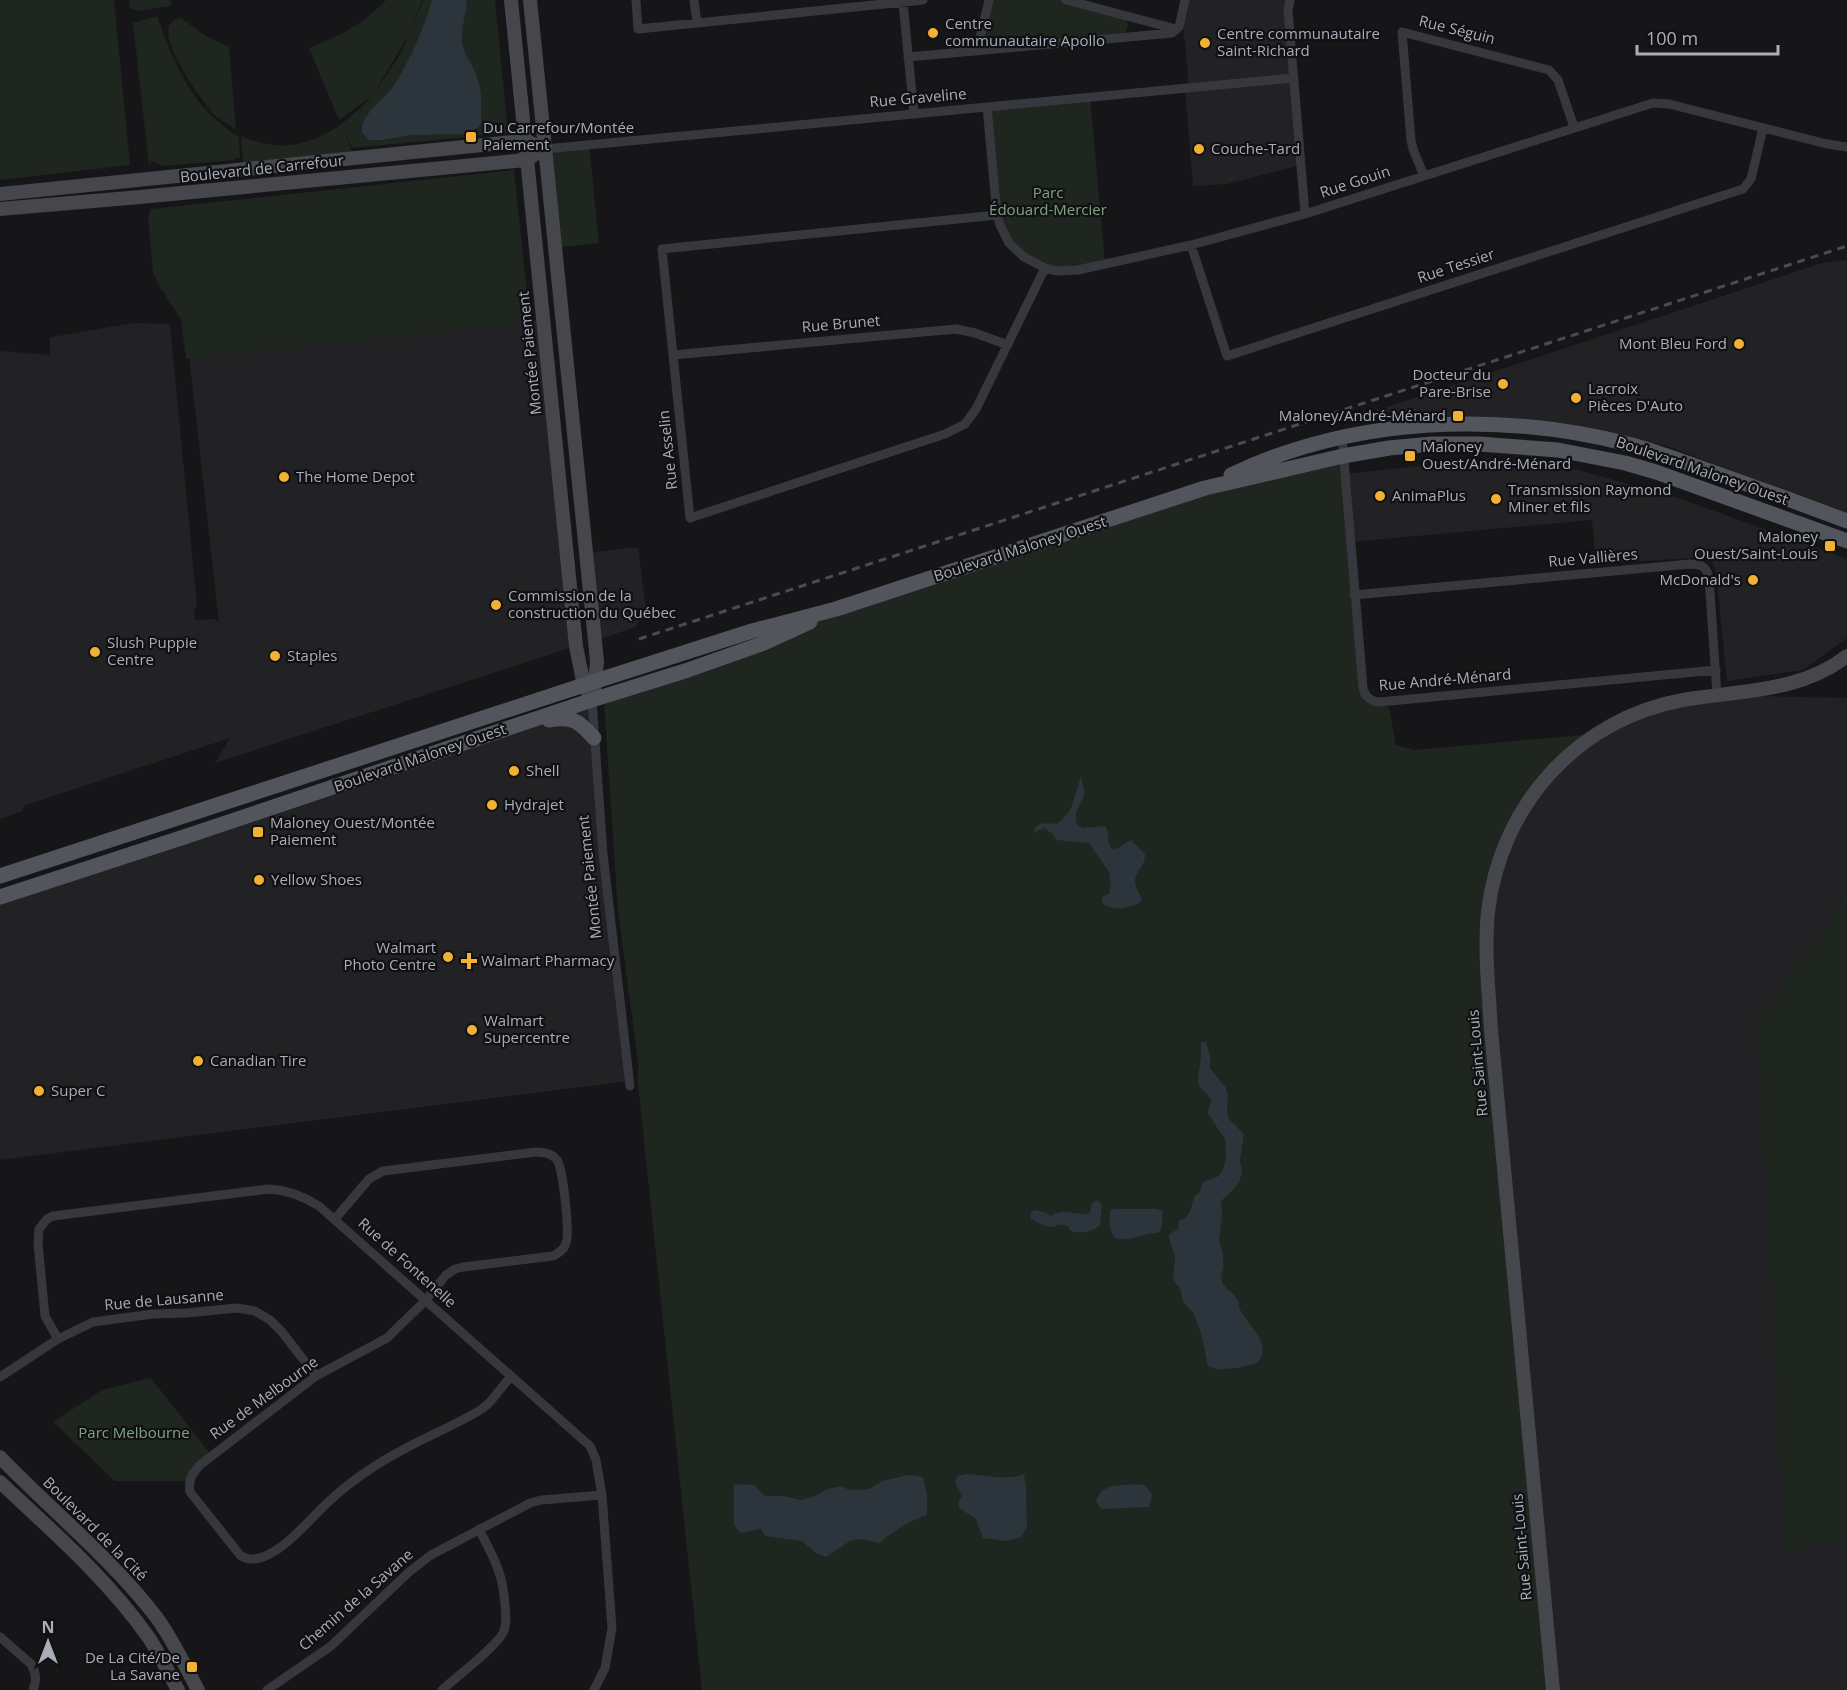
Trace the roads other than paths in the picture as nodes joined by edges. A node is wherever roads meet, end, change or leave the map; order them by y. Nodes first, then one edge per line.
1 (511, 0) edge
2 (530, 0) edge
3 (636, 0) edge
4 (694, 0) edge
5 (923, 0) edge
6 (989, 0) edge
7 (1066, 0) edge
8 (1185, 0) edge
9 (1289, 0) edge
10 (903, 3) junction
11 (697, 23) junction
12 (1176, 30) junction
13 (977, 51) junction
14 (908, 57) junction
15 (1293, 78) junction
16 (987, 107) junction
17 (914, 114) junction
18 (1574, 128) junction
19 (1763, 128) junction
20 (526, 141) junction
21 (1847, 147) edge
22 (545, 149) junction
23 (528, 159) junction
24 (1424, 176) junction
25 (0, 194) edge
26 (0, 209) edge
27 (1305, 214) junction
28 (997, 215) junction
29 (1191, 245) junction
30 (1045, 268) junction
31 (1008, 345) junction
32 (673, 355) junction
33 (1342, 437) junction
34 (1343, 456) junction
35 (1205, 488) junction
36 (1847, 522) edge
37 (1847, 542) edge
38 (1354, 595) junction
39 (836, 609) junction
40 (1847, 656) edge
41 (1716, 670) junction
42 (590, 683) junction
43 (1718, 695) junction
44 (592, 700) junction
45 (513, 726) junction
46 (594, 738) junction
47 (0, 876) edge
48 (0, 897) edge
49 (630, 1086) dead end
50 (335, 1219) junction
51 (425, 1300) junction
52 (58, 1339) junction
53 (316, 1376) junction
54 (0, 1377) edge
55 (511, 1377) junction
56 (0, 1456) edge
57 (0, 1482) edge
58 (602, 1495) junction
59 (479, 1529) junction
60 (0, 1637) edge
61 (33, 1690) edge
62 (178, 1690) edge
63 (198, 1690) edge
64 (267, 1690) edge
65 (442, 1690) edge
66 (594, 1690) edge
67 (1553, 1690) edge

1 - 20 street, Montée Paiement
2 - 22 street, Montée Paiement
3 - 11 street
4 - 11 street
5 - 10 street
6 - 13 street
7 - 12 street
8 - 12 street
9 - 15 street
10 - 11 street
10 - 14 street
12 - 13 street
13 - 14 street
14 - 17 street
15 - 16 street, Rue Graveline
15 - 27 street
16 - 17 street, Rue Graveline
16 - 28 street, Rue Gouin
17 - 22 street, Rue Graveline
18 - 19 street, Rue Gouin
18 - 24 street, Rue Gouin
18 - 24 street, Rue Séguin
19 - 21 street, Rue Gouin
19 - 29 street, Rue Tessier
20 - 22 street
20 - 23 street, Montée Paiement
20 - 25 street, Boulevard de Carrefour
22 - 23 street
22 - 42 street, Montée Paiement
23 - 26 street, Boulevard de Carrefour
23 - 42 street, Montée Paiement
24 - 27 street, Rue Gouin
27 - 29 street, Rue Gouin
28 - 30 street, Rue Gouin
28 - 32 street, Rue Asselin
29 - 30 street, Rue Gouin
30 - 31 street, Rue Asselin
31 - 32 street, Rue Brunet
31 - 32 street, Rue Asselin
33 - 34 street, Rue André-Ménard
33 - 35 main road, Boulevard Maloney Ouest
33 - 36 main road, Boulevard Maloney Ouest
34 - 35 main road, Boulevard Maloney Ouest
34 - 37 main road, Boulevard Maloney Ouest
34 - 38 street, Rue André-Ménard
35 - 39 main road, Boulevard Maloney Ouest
38 - 41 street, Rue André-Ménard
38 - 41 street, Rue Vallières
39 - 42 main road, Boulevard Maloney Ouest
39 - 44 main road, Boulevard Maloney Ouest
40 - 43 street, Rue Saint-Louis
41 - 43 street, Rue Vallières
42 - 44 street, Montée Paiement
42 - 47 main road, Boulevard Maloney Ouest
43 - 67 street, Rue Saint-Louis
44 - 45 main road, Boulevard Maloney Ouest
44 - 46 street, Montée Paiement
45 - 46 main road
45 - 48 main road, Boulevard Maloney Ouest
46 - 49 street, Montée Paiement
50 - 51 street, Rue de Fontenelle
50 - 51 street, Rue de Melbourne
50 - 52 street, Rue de Fontenelle
51 - 53 street, Rue de Melbourne
51 - 55 street, Rue de Fontenelle
52 - 53 street, Rue de Lausanne
52 - 54 street, Rue de Lausanne
53 - 55 street, Rue de Melbourne
55 - 58 street, Rue de Fontenelle
56 - 63 street, Boulevard de la Cité
57 - 62 street, Boulevard de la Cité
58 - 59 street, Chemin de la Savane
58 - 66 street, Rue de Fontenelle
59 - 64 street, Chemin de la Savane
59 - 65 street
60 - 61 street

